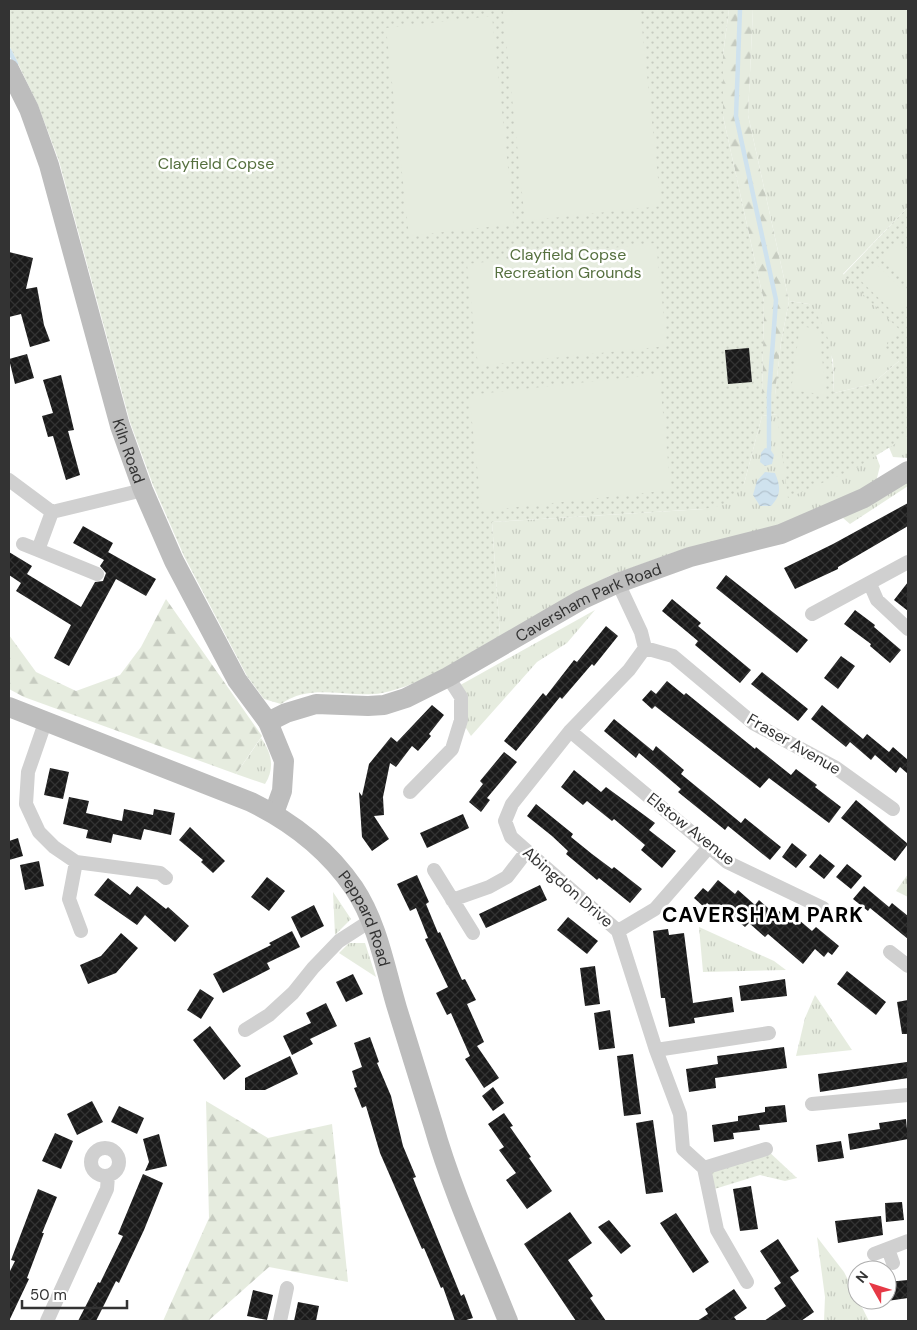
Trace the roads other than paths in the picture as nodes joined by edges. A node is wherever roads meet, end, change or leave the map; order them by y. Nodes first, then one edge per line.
1 (9, 69) edge
2 (908, 471) edge
3 (9, 480) edge
4 (143, 490) junction
5 (52, 512) junction
6 (23, 544) dead end
7 (38, 550) junction
8 (908, 562) edge
9 (97, 574) dead end
10 (618, 583) junction
11 (870, 584) junction
12 (812, 614) dead end
13 (908, 628) edge
14 (646, 648) junction
15 (448, 678) junction
16 (9, 707) edge
17 (46, 720) junction
18 (268, 722) junction
19 (570, 731) junction
20 (410, 792) dead end
21 (893, 808) dead end
22 (274, 813) junction
23 (709, 847) junction
24 (527, 851) junction
25 (76, 862) junction
26 (434, 870) dead end
27 (166, 878) dead end
28 (452, 900) junction
29 (823, 908) dead end
30 (370, 921) junction
31 (618, 930) junction
32 (82, 931) dead end
33 (473, 933) dead end
34 (890, 952) dead end
35 (908, 966) edge
36 (245, 1030) dead end
37 (769, 1032) dead end
38 (656, 1050) junction
39 (908, 1095) edge
40 (812, 1104) dead end
41 (766, 1149) dead end
42 (704, 1168) junction
43 (108, 1176) dead end
44 (908, 1241) edge
45 (888, 1249) junction
46 (874, 1254) dead end
47 (893, 1260) edge
48 (747, 1282) dead end
49 (287, 1288) dead end
50 (47, 1321) edge
51 (280, 1321) edge
52 (508, 1321) edge

1 - 4 street, Kiln Road
2 - 10 street, Caversham Park Road
3 - 5 street
4 - 5 street
4 - 18 street, Kiln Road
5 - 7 street
6 - 7 street
7 - 9 street
8 - 11 street
10 - 14 street
10 - 15 street, Caversham Park Road
11 - 12 street
11 - 13 street
14 - 19 street, Abingdon Drive
14 - 21 street, Fraser Avenue
15 - 18 street, Caversham Park Road
15 - 20 street
16 - 17 street, Peppard Road
17 - 22 street, Peppard Road
17 - 25 street
18 - 22 street, Kiln Road
19 - 23 street, Elstow Avenue
19 - 24 street, Abingdon Drive
22 - 30 street, Peppard Road
23 - 29 street, Elstow Avenue
23 - 31 street
24 - 28 street
24 - 31 street, Abingdon Drive
25 - 27 street
25 - 32 street
26 - 28 street
28 - 33 street
30 - 36 street
30 - 52 street, Peppard Road
31 - 38 street, Abingdon Drive
34 - 35 street
37 - 38 street
38 - 42 street, Abingdon Drive
39 - 40 street
41 - 42 street
42 - 48 street
43 - 50 street
44 - 45 street
45 - 46 street
45 - 47 street
49 - 51 street

